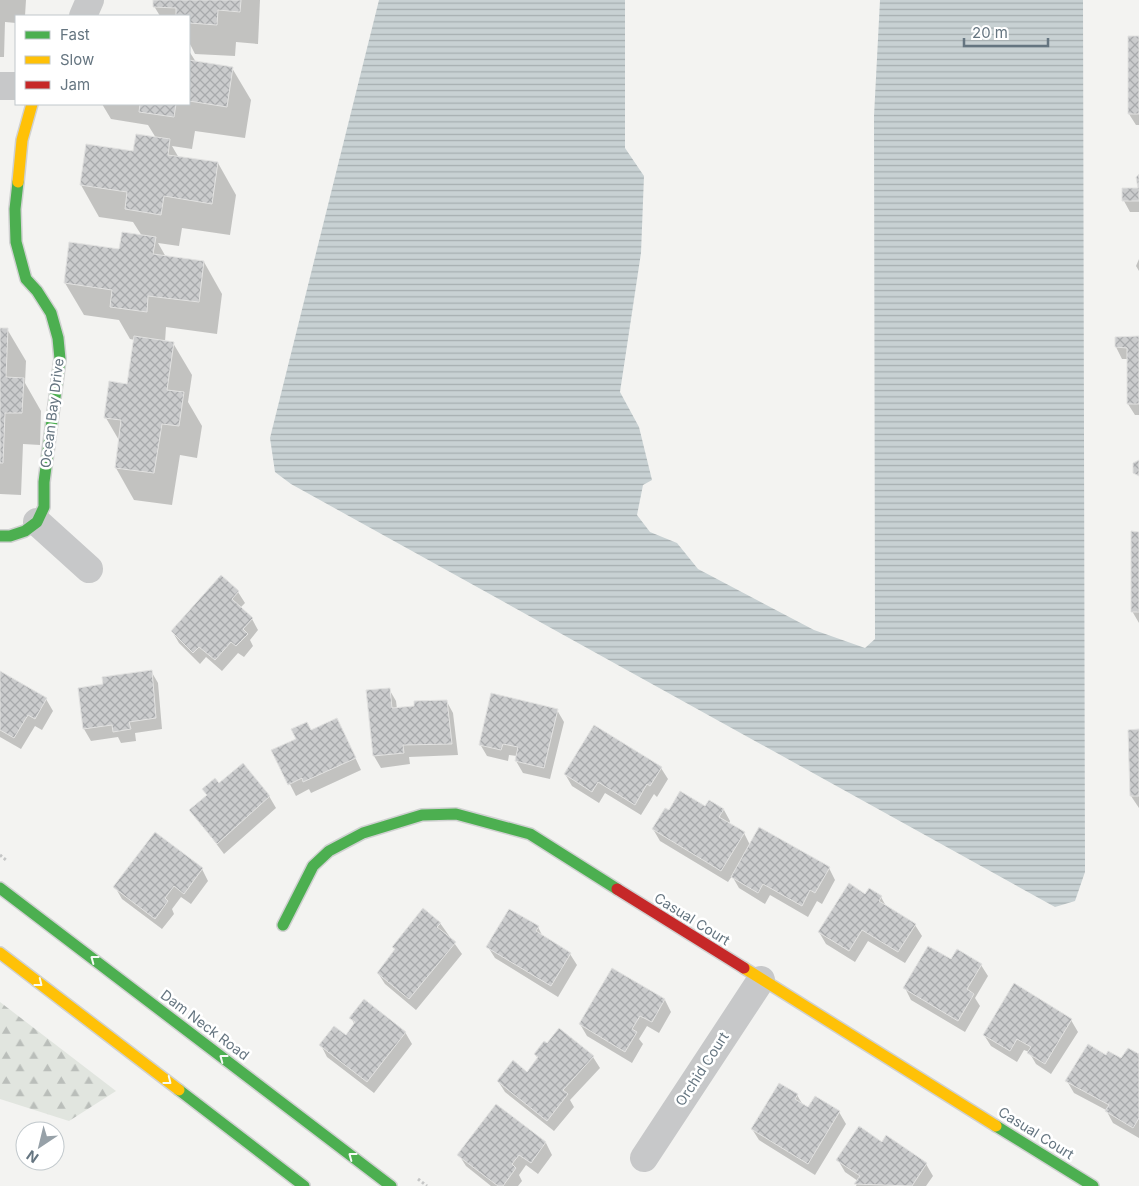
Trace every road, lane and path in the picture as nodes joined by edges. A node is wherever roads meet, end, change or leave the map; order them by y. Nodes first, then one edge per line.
1 (90, 0) edge
2 (83, 15) edge
3 (0, 86) edge
4 (15, 86) edge
5 (32, 105) edge
6 (36, 522) junction
7 (0, 536) edge
8 (89, 569) dead end
9 (0, 888) edge
10 (283, 925) dead end
11 (0, 953) edge
12 (761, 980) junction
13 (644, 1158) dead end
14 (304, 1186) edge
15 (391, 1186) edge
16 (1092, 1186) edge

1 - 2 street
3 - 4 street
5 - 6 street, Ocean Bay Drive
6 - 7 street
6 - 8 street
15 -> 9 street, Dam Neck Road
10 - 12 street, Casual Court
11 -> 14 street
12 - 13 street, Orchid Court
12 - 16 street, Casual Court

